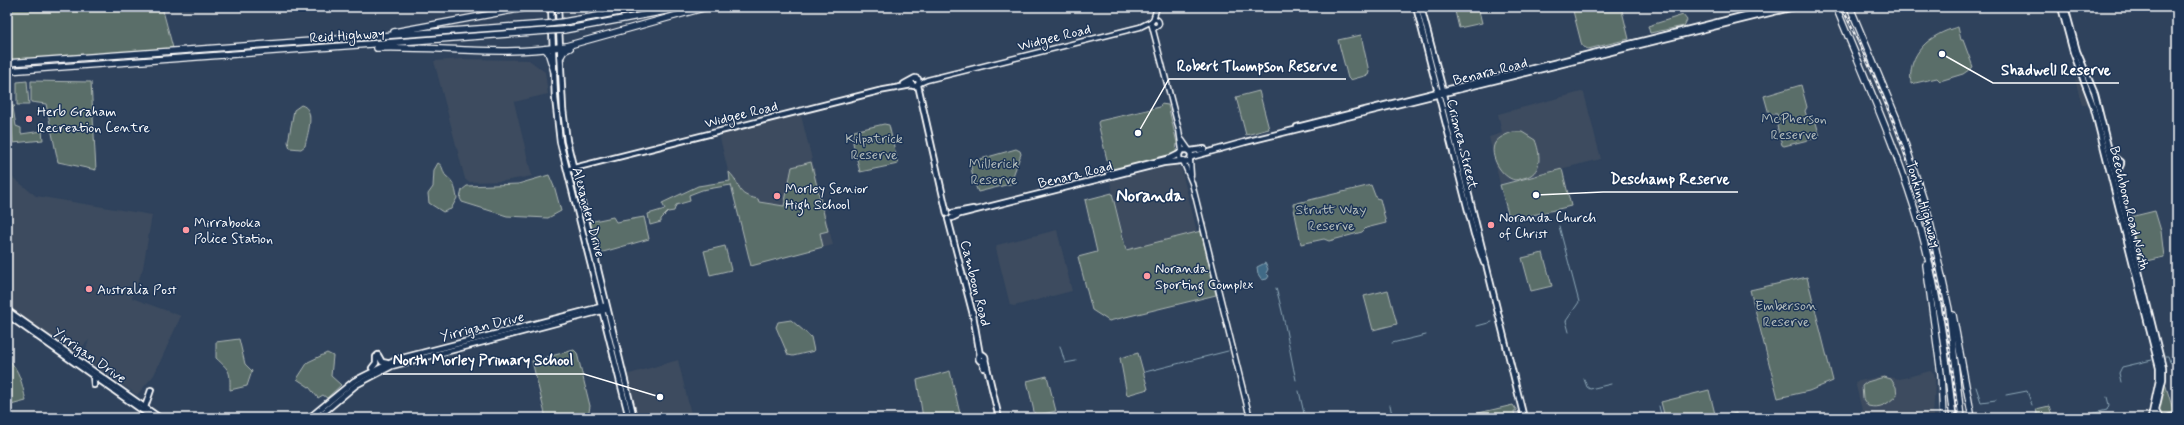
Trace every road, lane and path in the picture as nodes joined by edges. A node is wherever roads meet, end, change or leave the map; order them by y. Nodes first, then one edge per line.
1 (542, 7) edge
2 (551, 7) edge
3 (558, 7) edge
4 (648, 7) edge
5 (687, 7) edge
6 (707, 7) edge
7 (1416, 7) edge
8 (1421, 7) edge
9 (1778, 7) edge
10 (1794, 7) edge
11 (1836, 7) edge
12 (1850, 7) edge
13 (2061, 7) edge
14 (2065, 7) edge
15 (528, 8) edge
16 (1156, 8) edge
17 (1740, 18) junction
18 (1152, 20) junction
19 (1158, 20) junction
20 (1152, 26) junction
21 (1158, 26) junction
22 (1140, 27) junction
23 (600, 37) junction
24 (1156, 37) junction
25 (356, 38) junction
26 (561, 47) junction
27 (553, 48) junction
28 (308, 49) junction
29 (545, 49) junction
30 (561, 56) junction
31 (7, 63) edge
32 (7, 71) edge
33 (554, 71) junction
34 (1439, 82) junction
35 (915, 83) junction
36 (1452, 89) junction
37 (1441, 92) junction
38 (1430, 95) junction
39 (1444, 103) junction
40 (563, 109) junction
41 (558, 126) junction
42 (1181, 138) junction
43 (2109, 148) junction
44 (1189, 151) junction
45 (1180, 152) junction
46 (1191, 159) junction
47 (1182, 161) junction
48 (573, 167) junction
49 (566, 169) junction
50 (2116, 176) junction
51 (1192, 183) junction
52 (1912, 200) junction
53 (950, 216) junction
54 (1941, 268) junction
55 (600, 299) junction
56 (604, 308) junction
57 (7, 310) edge
58 (594, 311) junction
59 (7, 315) edge
60 (605, 321) junction
61 (462, 347) junction
62 (468, 353) dead end
63 (387, 363) junction
64 (366, 373) junction
65 (93, 376) junction
66 (94, 386) dead end
67 (151, 390) dead end
68 (331, 406) junction
69 (145, 407) junction
70 (338, 408) dead end
71 (2156, 410) junction
72 (2177, 416) edge
73 (153, 418) edge
74 (160, 418) edge
75 (309, 418) edge
76 (317, 418) edge
77 (629, 418) edge
78 (634, 418) edge
79 (998, 418) edge
80 (1250, 418) edge
81 (1524, 418) edge
82 (1943, 418) edge
83 (1953, 418) edge
84 (1961, 418) edge
85 (1972, 418) edge
86 (2151, 418) edge
87 (2154, 418) edge
88 (2160, 418) edge
89 (2167, 418) edge

1 - 15 highway
2 - 27 main road, Alexander Drive
3 - 26 main road, Alexander Drive
4 - 25 highway, Reid Highway, bridge
5 - 28 highway, Reid Highway, bridge
6 - 23 highway
7 - 34 main road, Crimea Street
8 - 34 main road, Crimea Street
9 - 17 main road, Benara Road
10 - 17 main road, Benara Road
11 - 52 highway, Tonkin Highway
12 - 54 highway, Tonkin Highway
13 - 86 main road, Beechboro Road North
14 - 43 main road, Beechboro Road North
15 - 25 highway
16 - 18 main road
16 - 19 main road
17 - 36 main road, Benara Road
18 - 19 main road
18 - 20 main road
18 - 22 main road, Widgee Road
19 - 21 main road
20 - 21 main road, Widgee Road
20 - 22 main road, Widgee Road
20 - 24 main road
21 - 24 main road
22 - 35 main road, Widgee Road
23 - 26 highway
23 - 30 highway
24 - 42 main road
25 - 31 highway, Reid Highway
26 - 27 highway
26 - 30 main road, Alexander Drive
27 - 29 highway
27 - 33 main road, Alexander Drive
28 - 29 highway
28 - 32 highway, Reid Highway
29 - 33 highway
30 - 40 main road, Alexander Drive
33 - 41 main road, Alexander Drive
34 - 36 main road
34 - 37 main road, Crimea Street
34 - 38 main road
35 - 48 main road, Widgee Road
35 - 53 main road, Camboon Road
36 - 37 main road, Benara Road
36 - 39 main road
37 - 38 main road, Benara Road
37 - 39 main road, Crimea Street
38 - 39 main road
38 - 44 main road, Benara Road
38 - 46 main road, Benara Road
39 - 81 main road, Crimea Street
40 - 41 main road
40 - 48 main road, Alexander Drive
41 - 49 main road, Alexander Drive
42 - 44 main road
42 - 45 main road
43 - 50 main road, Beechboro Road North
43 - 50 main road
44 - 45 main road, Benara Road
44 - 46 main road
45 - 47 main road
45 - 53 main road, Benara Road
46 - 47 main road, Benara Road
46 - 51 main road
47 - 51 main road
47 - 53 main road, Benara Road
48 - 49 main road, Widgee Road
48 - 56 main road, Alexander Drive
49 - 55 main road, Alexander Drive
50 - 71 main road, Beechboro Road North
51 - 80 main road
52 - 82 highway
52 - 83 highway, Tonkin Highway
53 - 79 main road, Camboon Road
54 - 84 highway, Tonkin Highway
54 - 85 highway
55 - 56 main road, Alexander Drive
55 - 58 main road
56 - 58 main road, Yirrigan Drive
56 - 60 main road, Alexander Drive
56 - 78 main road, Alexander Drive
57 - 69 main road, Yirrigan Drive
58 - 60 main road
58 - 61 main road, Yirrigan Drive
58 - 63 main road, Yirrigan Drive
59 - 65 main road, Yirrigan Drive
60 - 77 main road, Alexander Drive
61 - 62 main road
61 - 68 main road, Yirrigan Drive
63 - 64 main road, Yirrigan Drive
63 - 64 main road
64 - 75 main road, Yirrigan Drive
65 - 66 main road
65 - 73 main road, Yirrigan Drive
67 - 69 main road
68 - 70 main road
68 - 76 main road, Yirrigan Drive
69 - 74 main road, Yirrigan Drive
71 - 87 main road, Beechboro Road North
71 - 88 main road
72 - 89 main road

